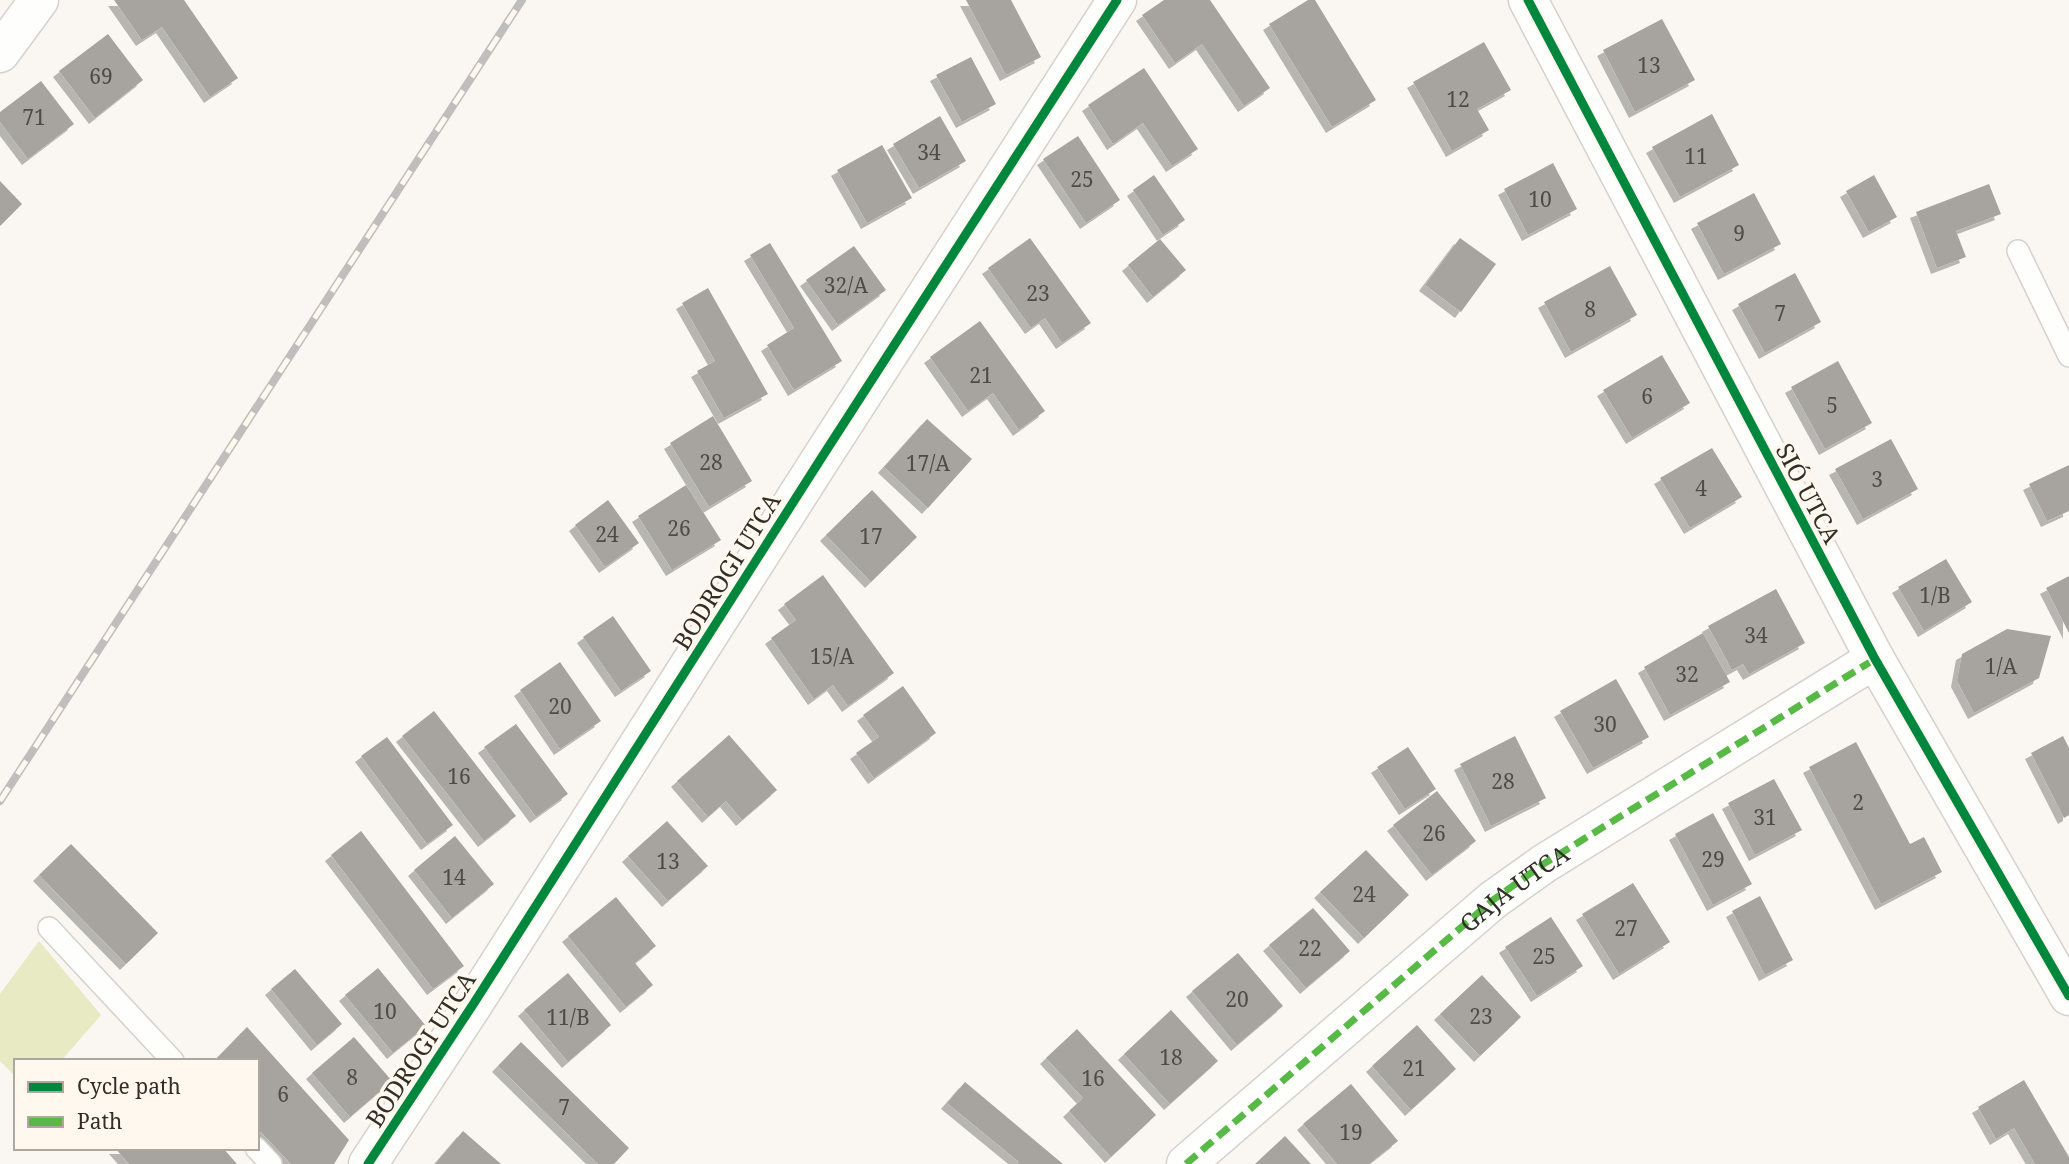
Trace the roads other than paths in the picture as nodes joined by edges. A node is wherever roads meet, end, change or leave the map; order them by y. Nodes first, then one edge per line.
1 (39, 0) edge
2 (1117, 0) edge
3 (1528, 0) edge
4 (0, 53) edge
5 (2018, 251) dead end
6 (2069, 356) edge
7 (1875, 659) junction
8 (49, 928) dead end
9 (2069, 996) edge
10 (171, 1059) edge
11 (258, 1150) edge
12 (271, 1164) edge
13 (368, 1164) edge
14 (1186, 1164) edge

1 - 4 street
2 - 13 street, BODROGI UTCA
3 - 7 street, SIÓ UTCA
5 - 6 lane
7 - 9 street, SIÓ UTCA
7 - 14 street, GAJA UTCA
8 - 10 lane
11 - 12 lane

